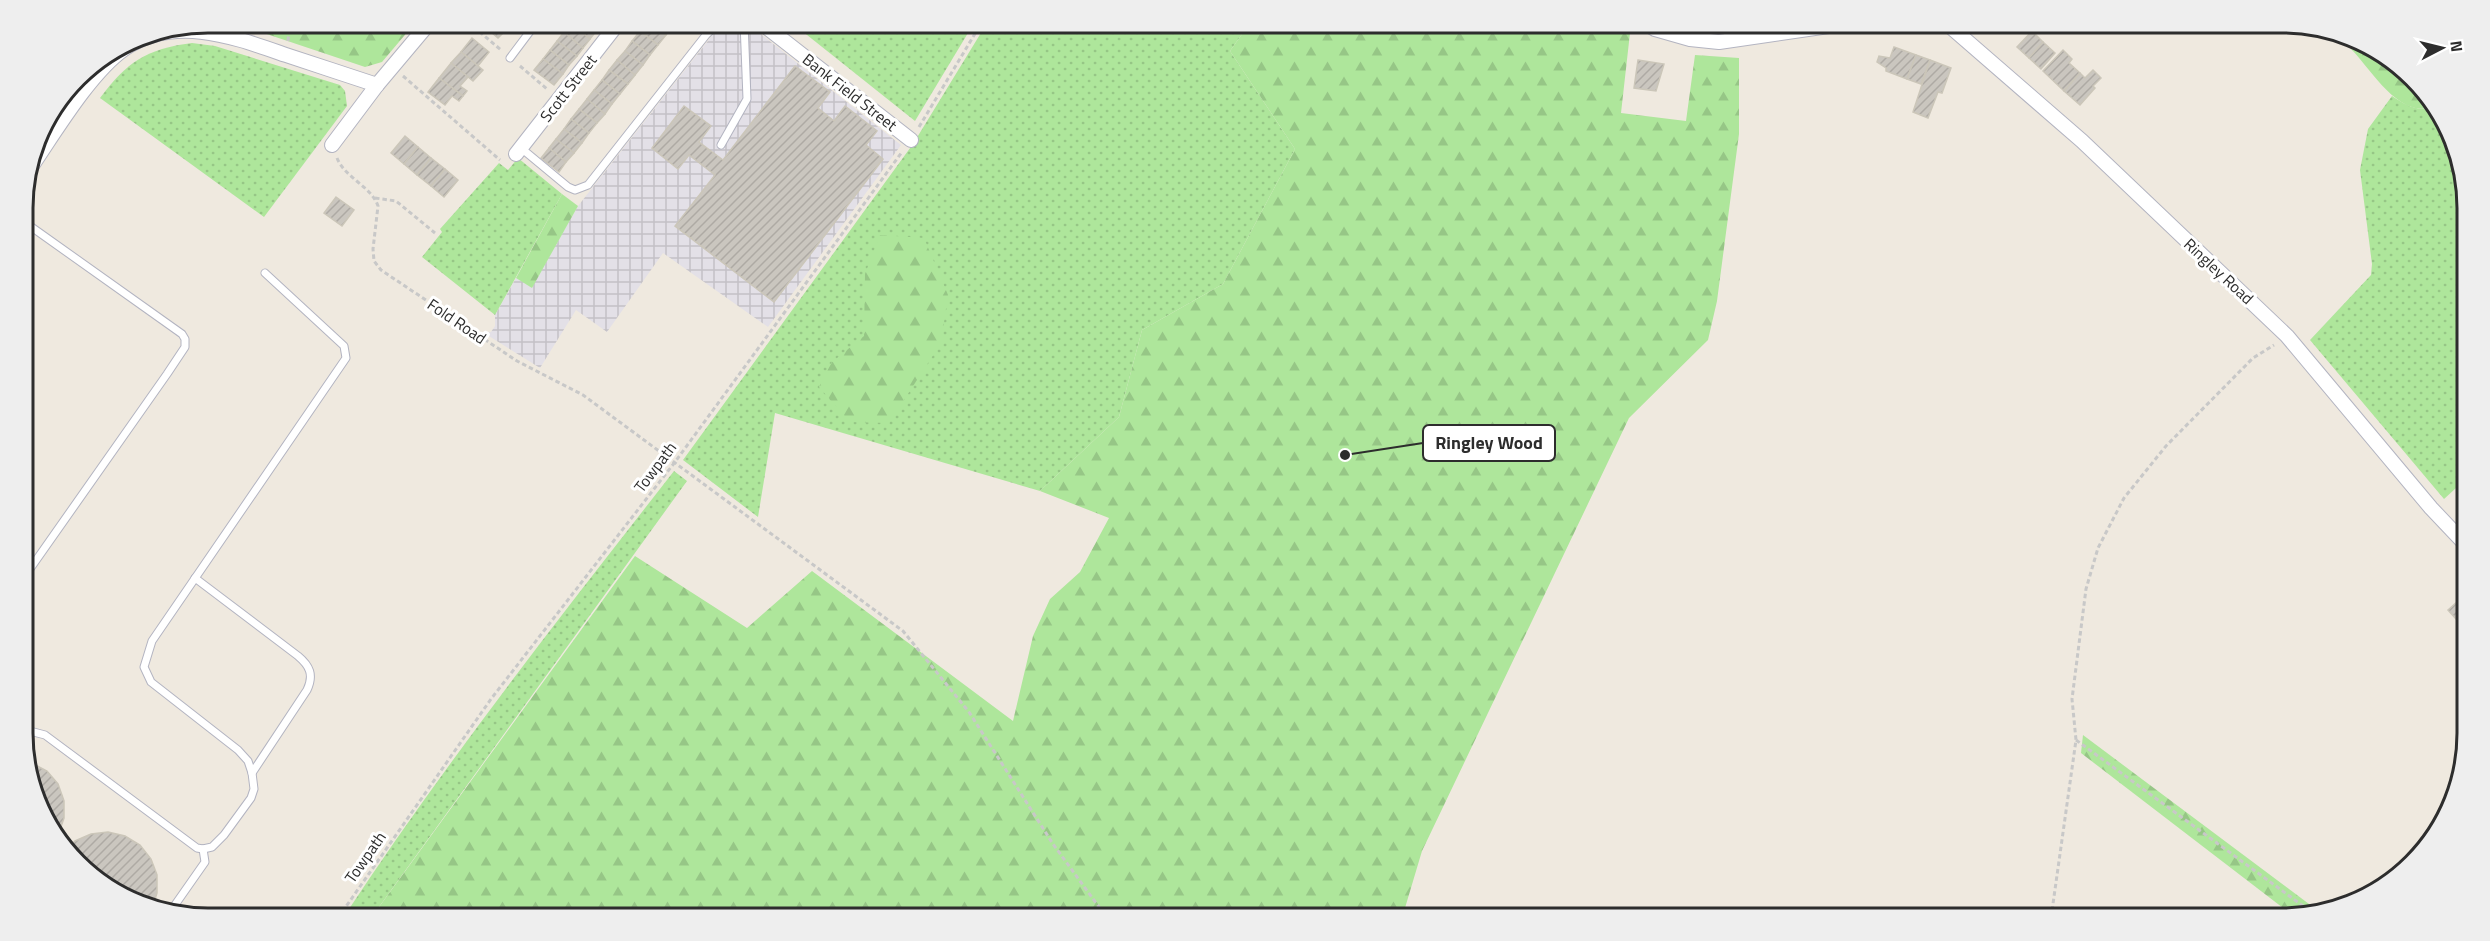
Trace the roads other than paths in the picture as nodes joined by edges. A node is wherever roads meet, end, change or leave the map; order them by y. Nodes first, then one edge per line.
1 (216, 33) edge
2 (421, 33) edge
3 (529, 33) edge
4 (610, 33) edge
5 (708, 33) edge
6 (744, 33) edge
7 (774, 33) edge
8 (1669, 33) edge
9 (1781, 33) edge
10 (1958, 33) edge
11 (510, 57) dead end
12 (112, 62) edge
13 (377, 85) junction
14 (911, 140) road end
15 (332, 144) road end
16 (721, 145) dead end
17 (43, 150) edge
18 (519, 151) joint
19 (33, 228) edge
20 (266, 273) dead end
21 (2457, 535) edge
22 (33, 565) edge
23 (195, 578) junction
24 (33, 732) edge
25 (252, 772) junction
26 (203, 849) junction
27 (175, 905) edge

1 - 13 street
2 - 13 street
3 - 11 lane
4 - 18 street, Scott Street
5 - 18 lane
6 - 16 lane
7 - 14 street, Bank Field Street
8 - 9 street
10 - 21 street, Ringley Road
12 - 17 street
13 - 15 street
19 - 22 lane
20 - 23 lane
23 - 25 lane
23 - 25 lane
24 - 26 lane
25 - 26 lane
26 - 27 lane

